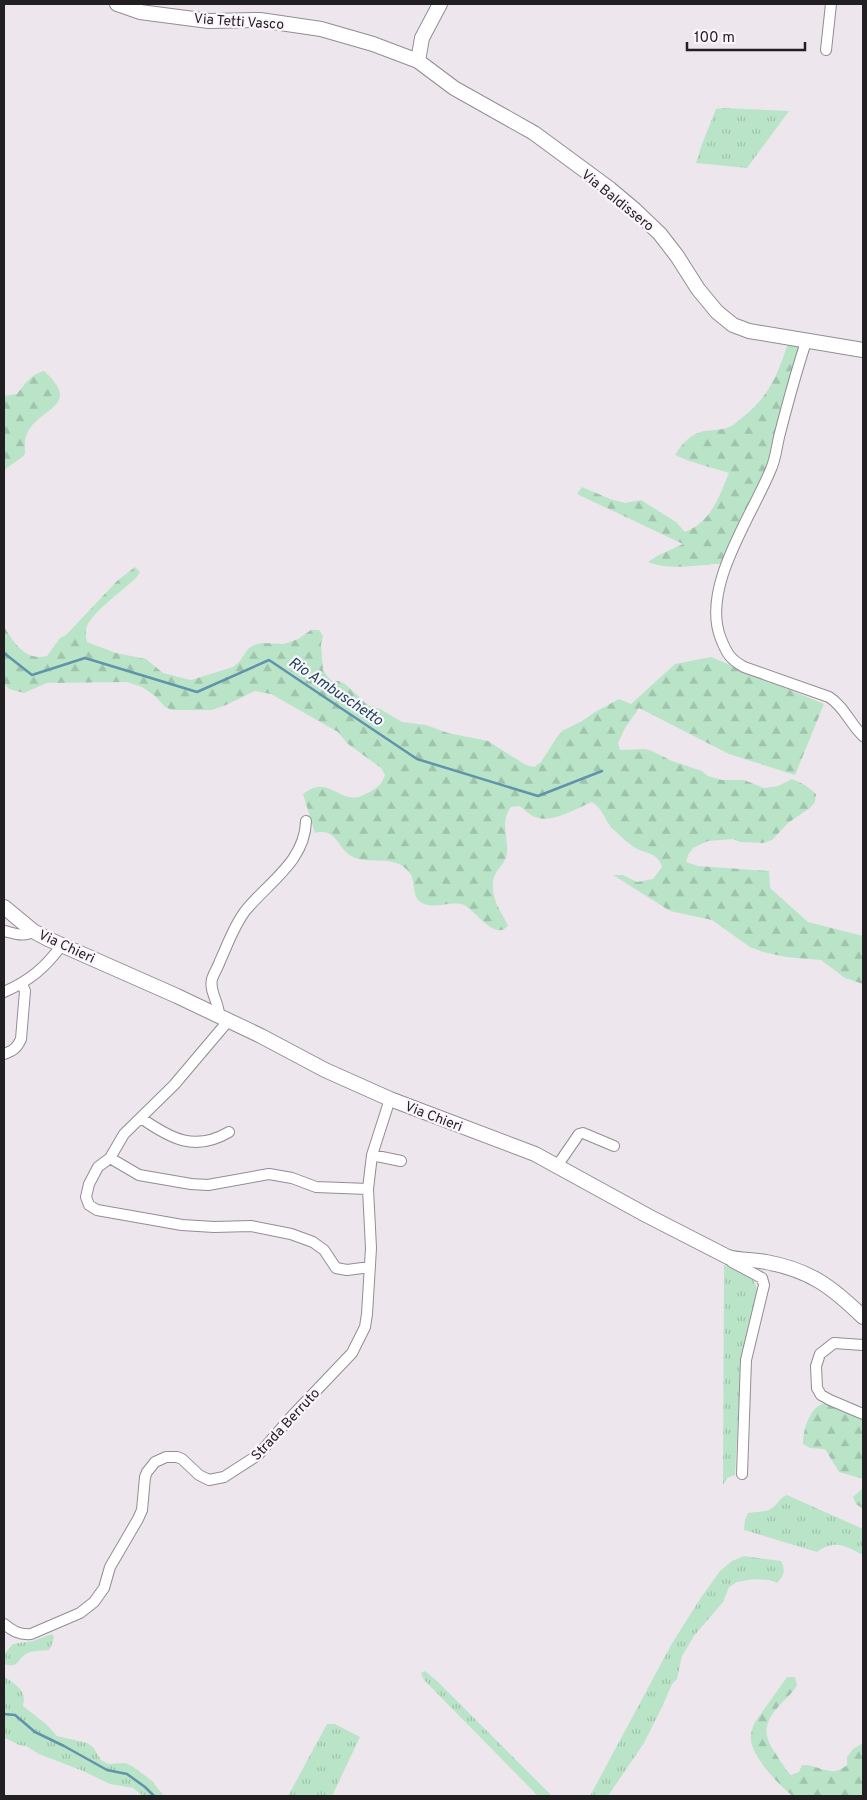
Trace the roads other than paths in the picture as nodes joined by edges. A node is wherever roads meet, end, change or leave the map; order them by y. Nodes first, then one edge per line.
1 (117, 4) edge
2 (440, 4) edge
3 (831, 4) edge
4 (826, 50) dead end
5 (418, 61) junction
6 (806, 342) junction
7 (863, 350) edge
8 (863, 736) edge
9 (306, 821) dead end
10 (4, 907) edge
11 (4, 931) edge
12 (33, 931) junction
13 (62, 946) junction
14 (22, 984) junction
15 (4, 992) edge
16 (224, 1018) junction
17 (4, 1054) edge
18 (390, 1099) junction
19 (141, 1118) junction
20 (230, 1132) dead end
21 (614, 1146) dead end
22 (372, 1155) junction
23 (110, 1158) junction
24 (400, 1161) dead end
25 (557, 1166) junction
26 (368, 1189) junction
27 (728, 1257) junction
28 (370, 1267) junction
29 (863, 1317) edge
30 (863, 1345) edge
31 (863, 1414) edge
32 (742, 1474) dead end
33 (4, 1624) edge

1 - 5 street, Via Tetti Vasco
2 - 5 street
3 - 4 street
5 - 6 street, Via Baldissero
6 - 7 street, Via Baldissero
6 - 8 street
9 - 16 street
10 - 12 street, Via Chieri
11 - 12 street
12 - 13 street, Via Chieri
13 - 14 street
13 - 16 street, Via Chieri
14 - 15 street
14 - 17 street
16 - 18 street, Via Chieri
16 - 19 street
18 - 22 street, Strada Berruto
18 - 25 street, Via Chieri
19 - 20 street
19 - 23 street
21 - 25 street
22 - 24 street
22 - 26 street, Strada Berruto
23 - 26 street
23 - 28 street
25 - 27 street, Via Chieri
26 - 28 street, Strada Berruto
27 - 29 street, Via Chieri
27 - 32 street
28 - 33 street, Strada Berruto
30 - 31 street

